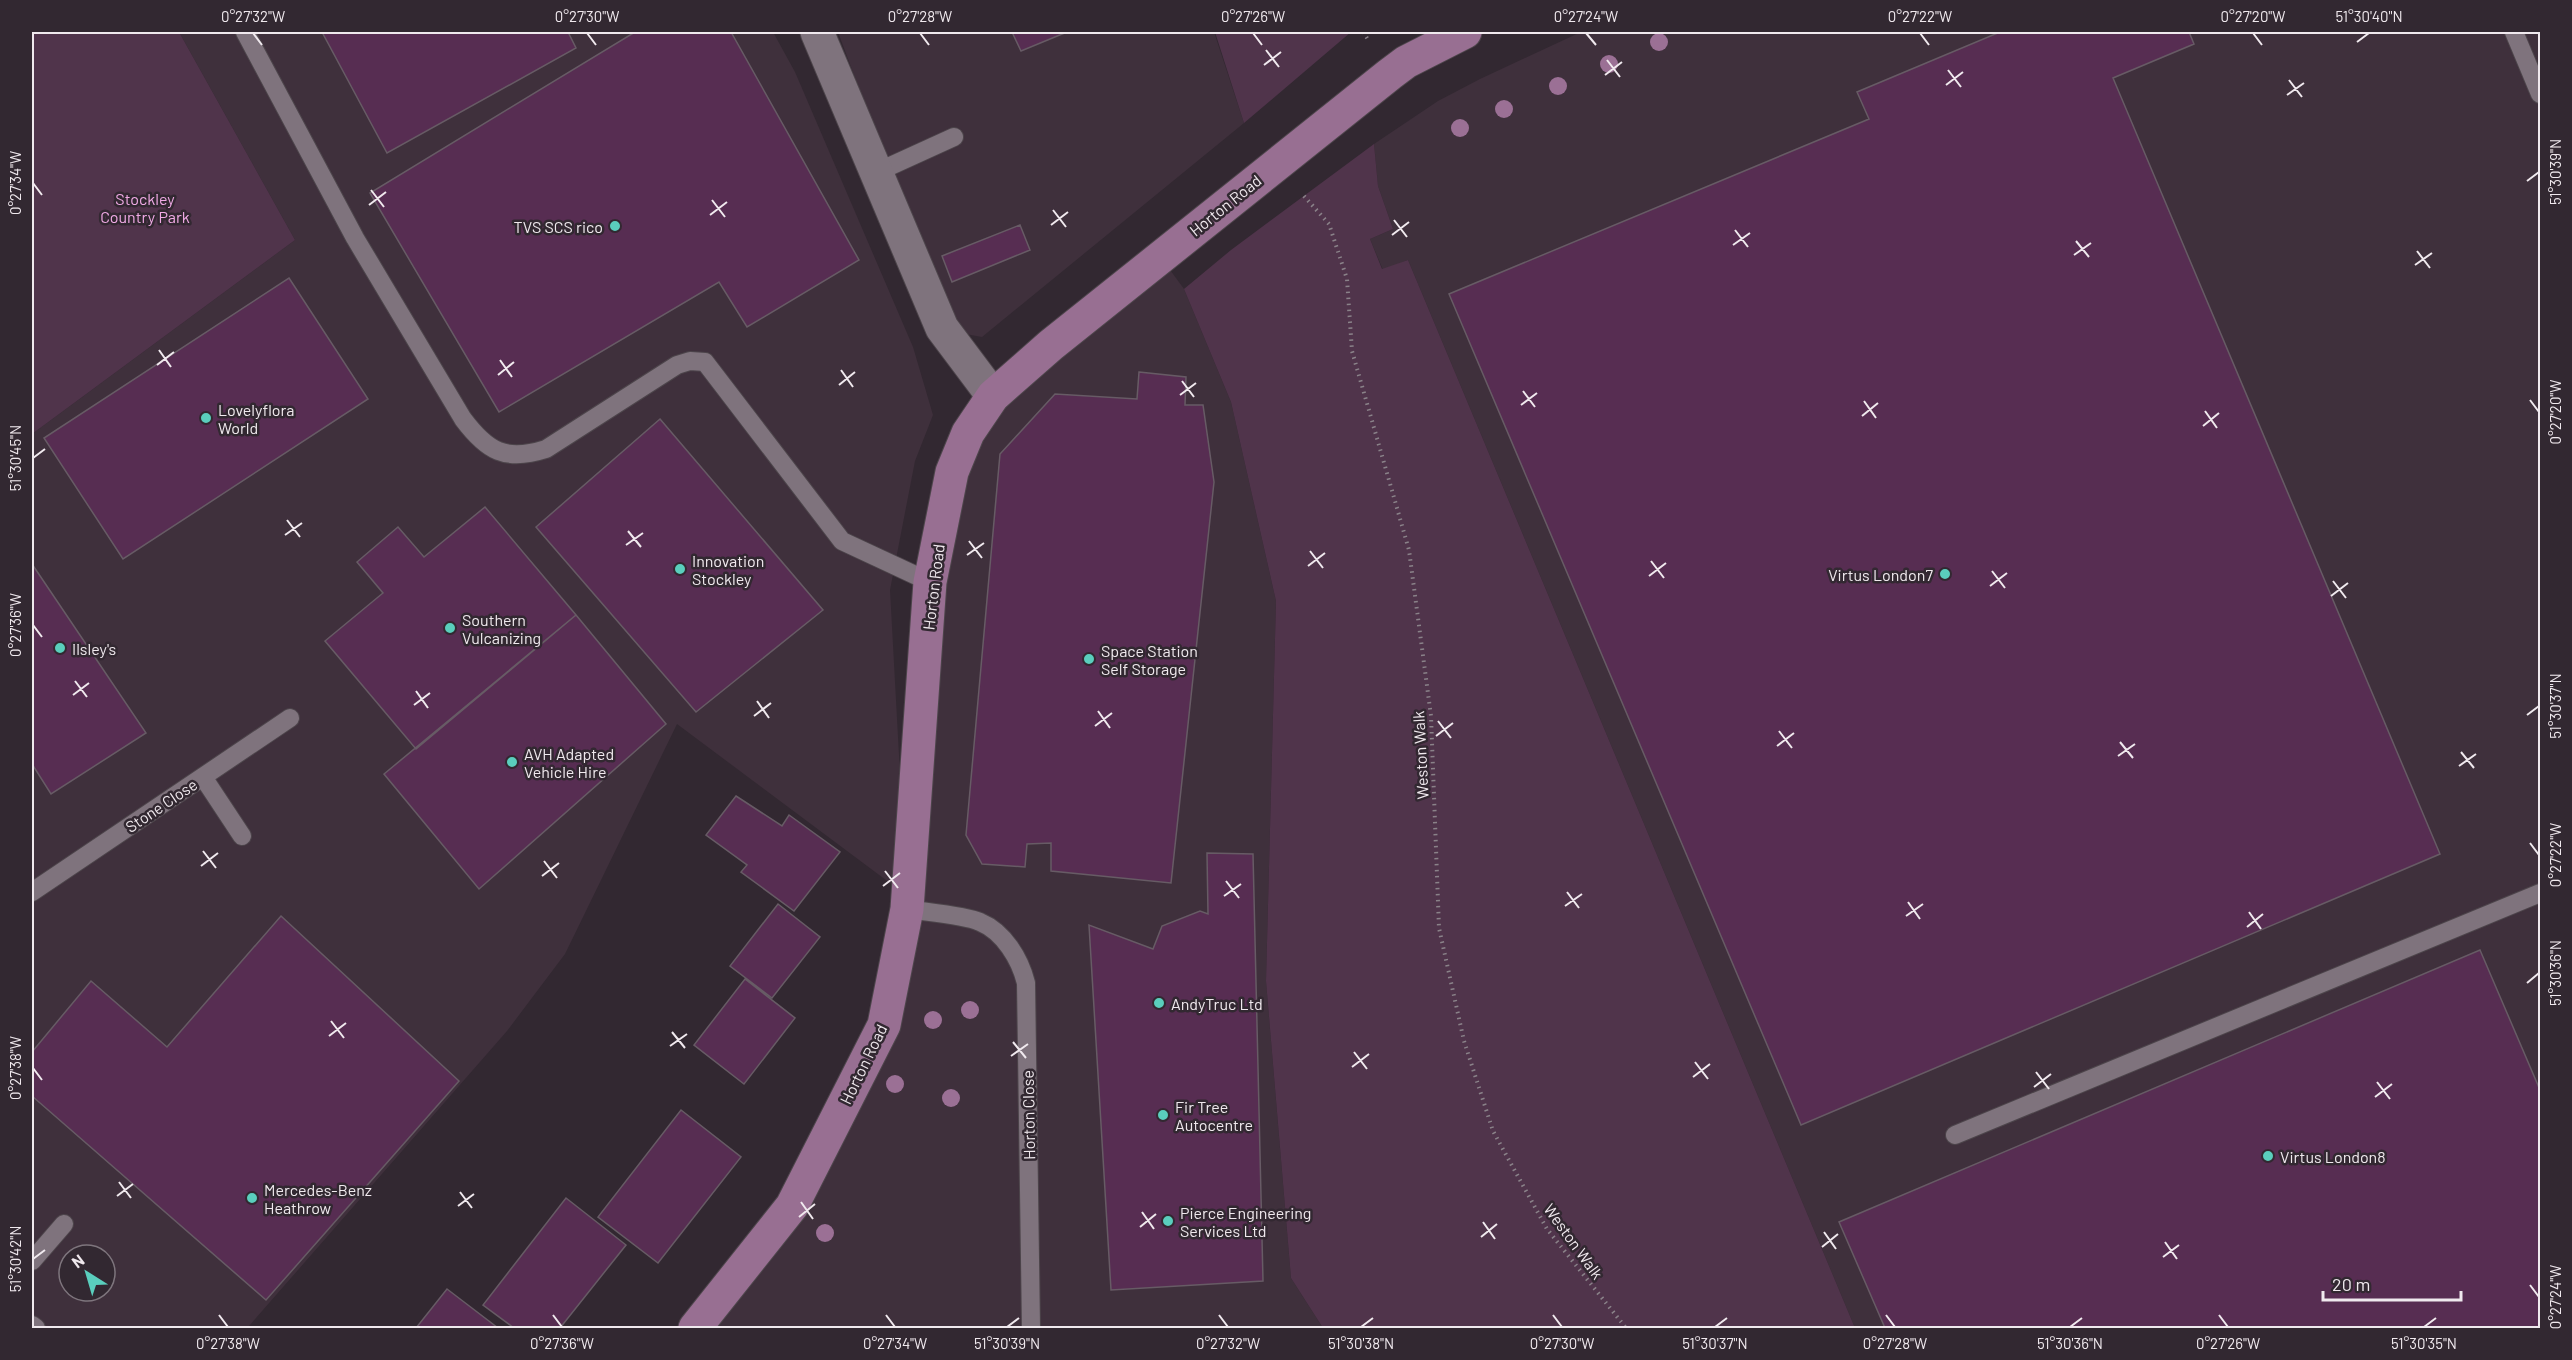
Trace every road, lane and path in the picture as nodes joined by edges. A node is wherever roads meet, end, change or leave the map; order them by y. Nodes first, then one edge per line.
1 (245, 32) edge
2 (818, 32) edge
3 (1465, 32) edge
4 (2514, 32) edge
5 (2541, 94) edge
6 (954, 137) dead end
7 (1277, 163) junction
8 (875, 173) junction
9 (993, 396) junction
10 (930, 582) junction
11 (290, 718) dead end
12 (203, 777) junction
13 (242, 836) dead end
14 (32, 892) edge
15 (2541, 892) edge
16 (907, 909) junction
17 (1955, 1135) dead end
18 (64, 1224) dead end
19 (32, 1261) edge
20 (32, 1324) edge
21 (36, 1329) edge
22 (695, 1329) edge
23 (1031, 1329) edge
24 (1626, 1329) edge

1 - 10 lane
2 - 8 street
3 - 7 street, Horton Road
4 - 5 lane
6 - 8 lane
7 - 9 street, Horton Road
7 - 24 path, Weston Walk
8 - 9 street
9 - 10 street, Horton Road
10 - 16 street, Horton Road
11 - 12 lane, Stone Close
12 - 13 lane
12 - 14 lane, Stone Close
15 - 17 lane
16 - 22 street, Horton Road
16 - 23 lane, Horton Close
18 - 19 lane
20 - 21 lane

